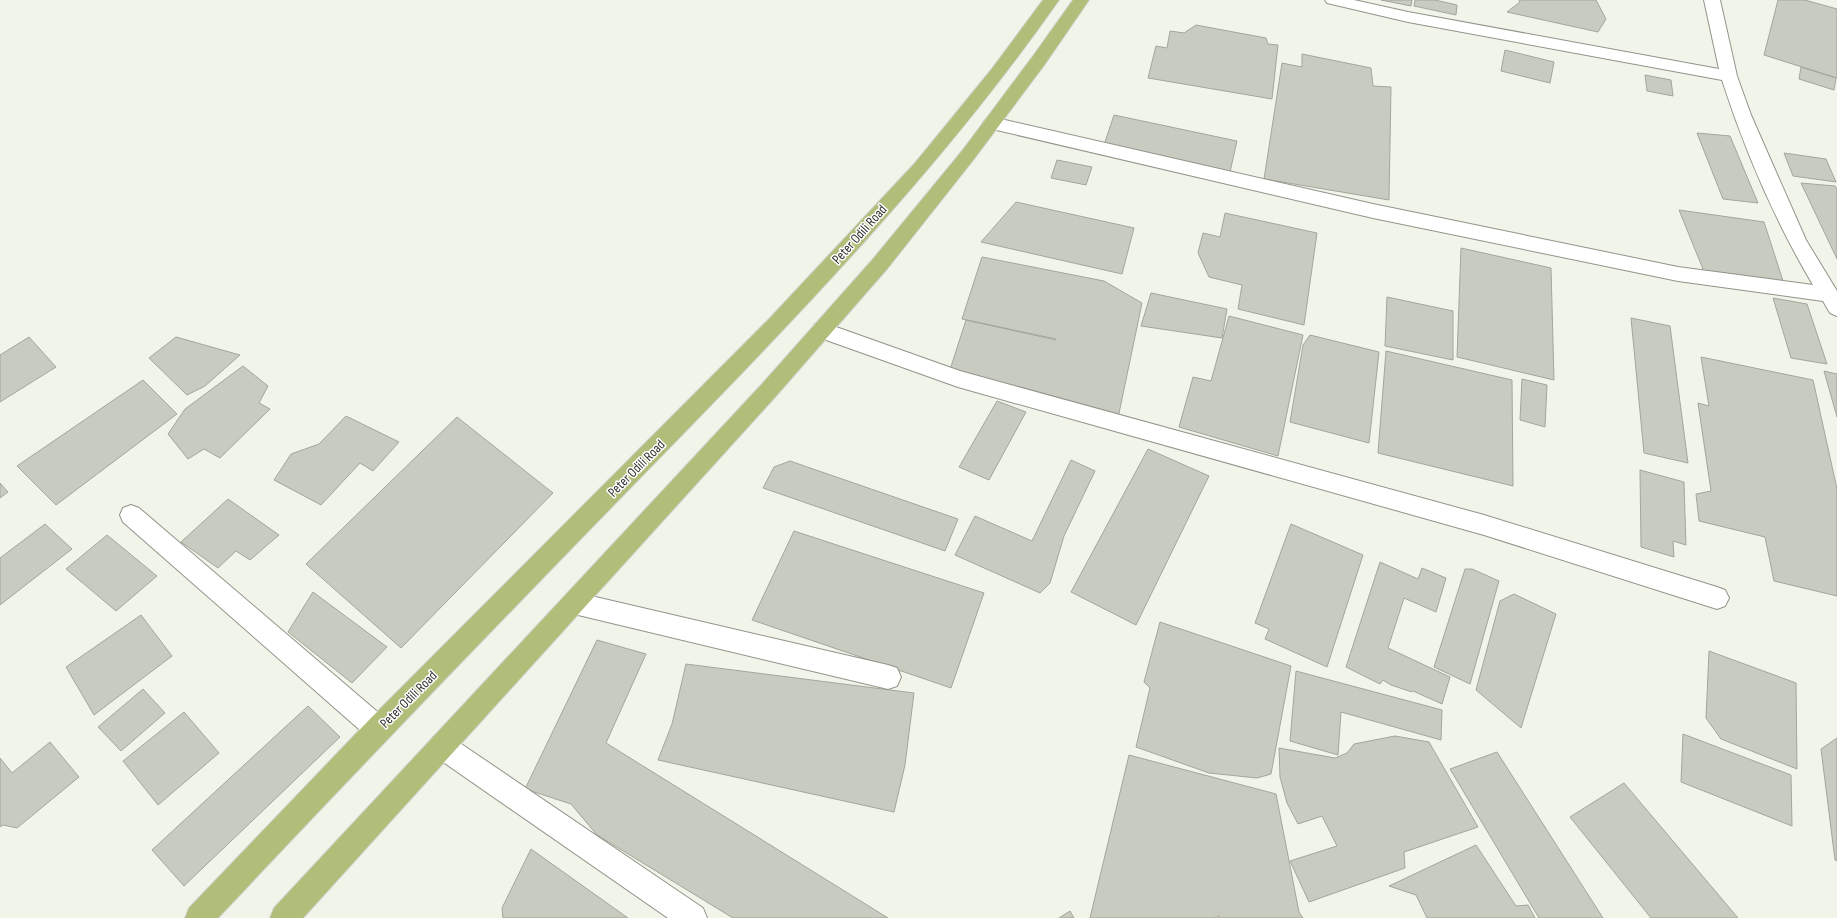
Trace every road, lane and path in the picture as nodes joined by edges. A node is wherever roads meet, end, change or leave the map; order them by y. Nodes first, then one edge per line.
1 (1051, 0) edge
2 (1081, 0) edge
3 (1333, 0) edge
4 (1712, 0) edge
5 (1729, 76) junction
6 (992, 123) junction
7 (1832, 301) edge
8 (822, 330) junction
9 (131, 515) dead end
10 (1717, 598) dead end
11 (574, 603) junction
12 (888, 678) dead end
13 (378, 730) junction
14 (442, 746) junction
15 (200, 918) edge
16 (284, 918) edge
17 (693, 918) edge

1 - 13 main road, Peter Odili Road
2 - 6 main road
3 - 5 street
4 - 5 street
5 - 7 street
6 - 7 street
6 - 8 main road
8 - 10 street
8 - 11 main road
9 - 13 street
11 - 12 street
11 - 14 main road
13 - 15 main road, Peter Odili Road
14 - 16 main road
14 - 17 street

